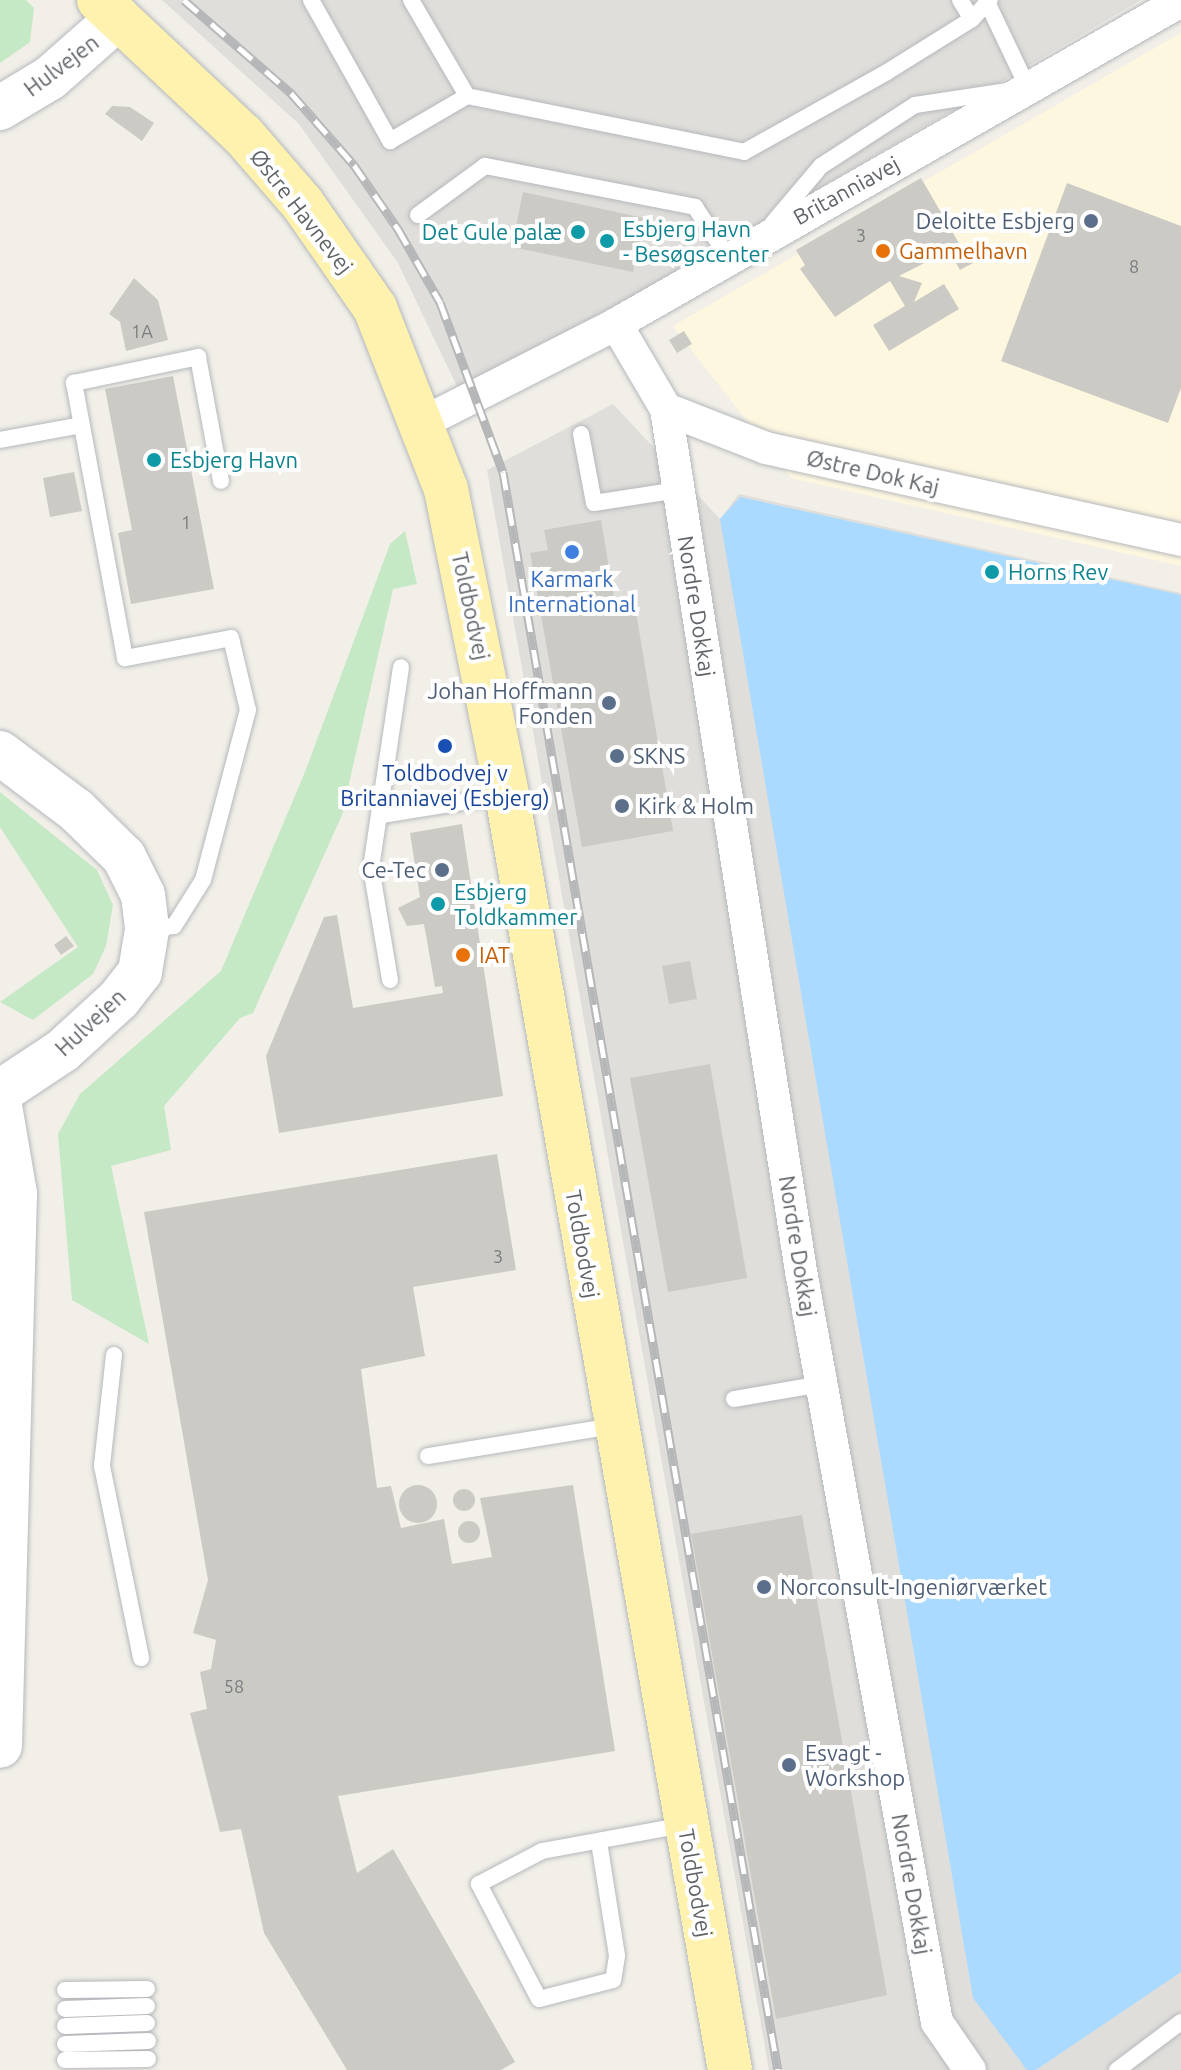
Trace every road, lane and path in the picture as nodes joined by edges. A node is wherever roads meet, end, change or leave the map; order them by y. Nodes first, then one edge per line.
1 (311, 0) edge
2 (411, 0) edge
3 (960, 0) edge
4 (988, 1) edge
5 (1179, 1) edge
6 (109, 9) edge
7 (972, 19) junction
8 (1028, 88) junction
9 (467, 96) junction
10 (0, 108) edge
11 (418, 215) dead end
12 (728, 257) junction
13 (616, 324) junction
14 (666, 409) junction
15 (424, 422) junction
16 (82, 425) junction
17 (581, 434) dead end
18 (0, 440) edge
19 (221, 481) dead end
20 (678, 490) junction
21 (1181, 540) edge
22 (401, 667) dead end
23 (0, 753) edge
24 (507, 795) junction
25 (382, 815) junction
26 (147, 930) junction
27 (390, 980) dead end
28 (0, 1092) edge
29 (3, 1126) edge
30 (114, 1355) dead end
31 (822, 1384) junction
32 (734, 1399) dead end
33 (614, 1426) junction
34 (428, 1456) dead end
35 (141, 1658) dead end
36 (1, 1659) edge
37 (0, 1746) edge
38 (685, 1824) junction
39 (599, 1842) junction
40 (65, 1990) dead end
41 (65, 2017) dead end
42 (1181, 2022) edge
43 (148, 2041) dead end
44 (148, 2059) dead end
45 (730, 2070) edge
46 (970, 2070) edge
47 (1117, 2070) edge

1 - 9 lane
2 - 9 lane
3 - 7 lane
4 - 7 lane
4 - 8 lane
5 - 8 street, Britanniavej
6 - 10 street, Hulvejen
6 - 15 main road, Østre Havnevej
7 - 9 lane
8 - 12 street, Britanniavej
11 - 12 lane
12 - 13 street, Britanniavej
13 - 14 street
13 - 15 street, Britanniavej
14 - 20 street, Nordre Dokkaj
14 - 21 street, Østre Dok Kaj
15 - 24 main road, Toldbodvej
16 - 18 lane
16 - 19 lane
16 - 26 lane
17 - 20 lane
20 - 31 street, Nordre Dokkaj
22 - 25 lane
23 - 26 street, Hulvejen
24 - 25 lane
24 - 33 main road, Toldbodvej
25 - 27 lane
26 - 28 street, Hulvejen
29 - 36 street
30 - 35 lane
31 - 32 lane
31 - 46 street, Nordre Dokkaj
33 - 34 lane
33 - 38 main road, Toldbodvej
36 - 37 street
38 - 39 lane
38 - 45 main road, Toldbodvej
39 - 39 lane
40 - 41 lane
42 - 47 lane
43 - 44 lane

